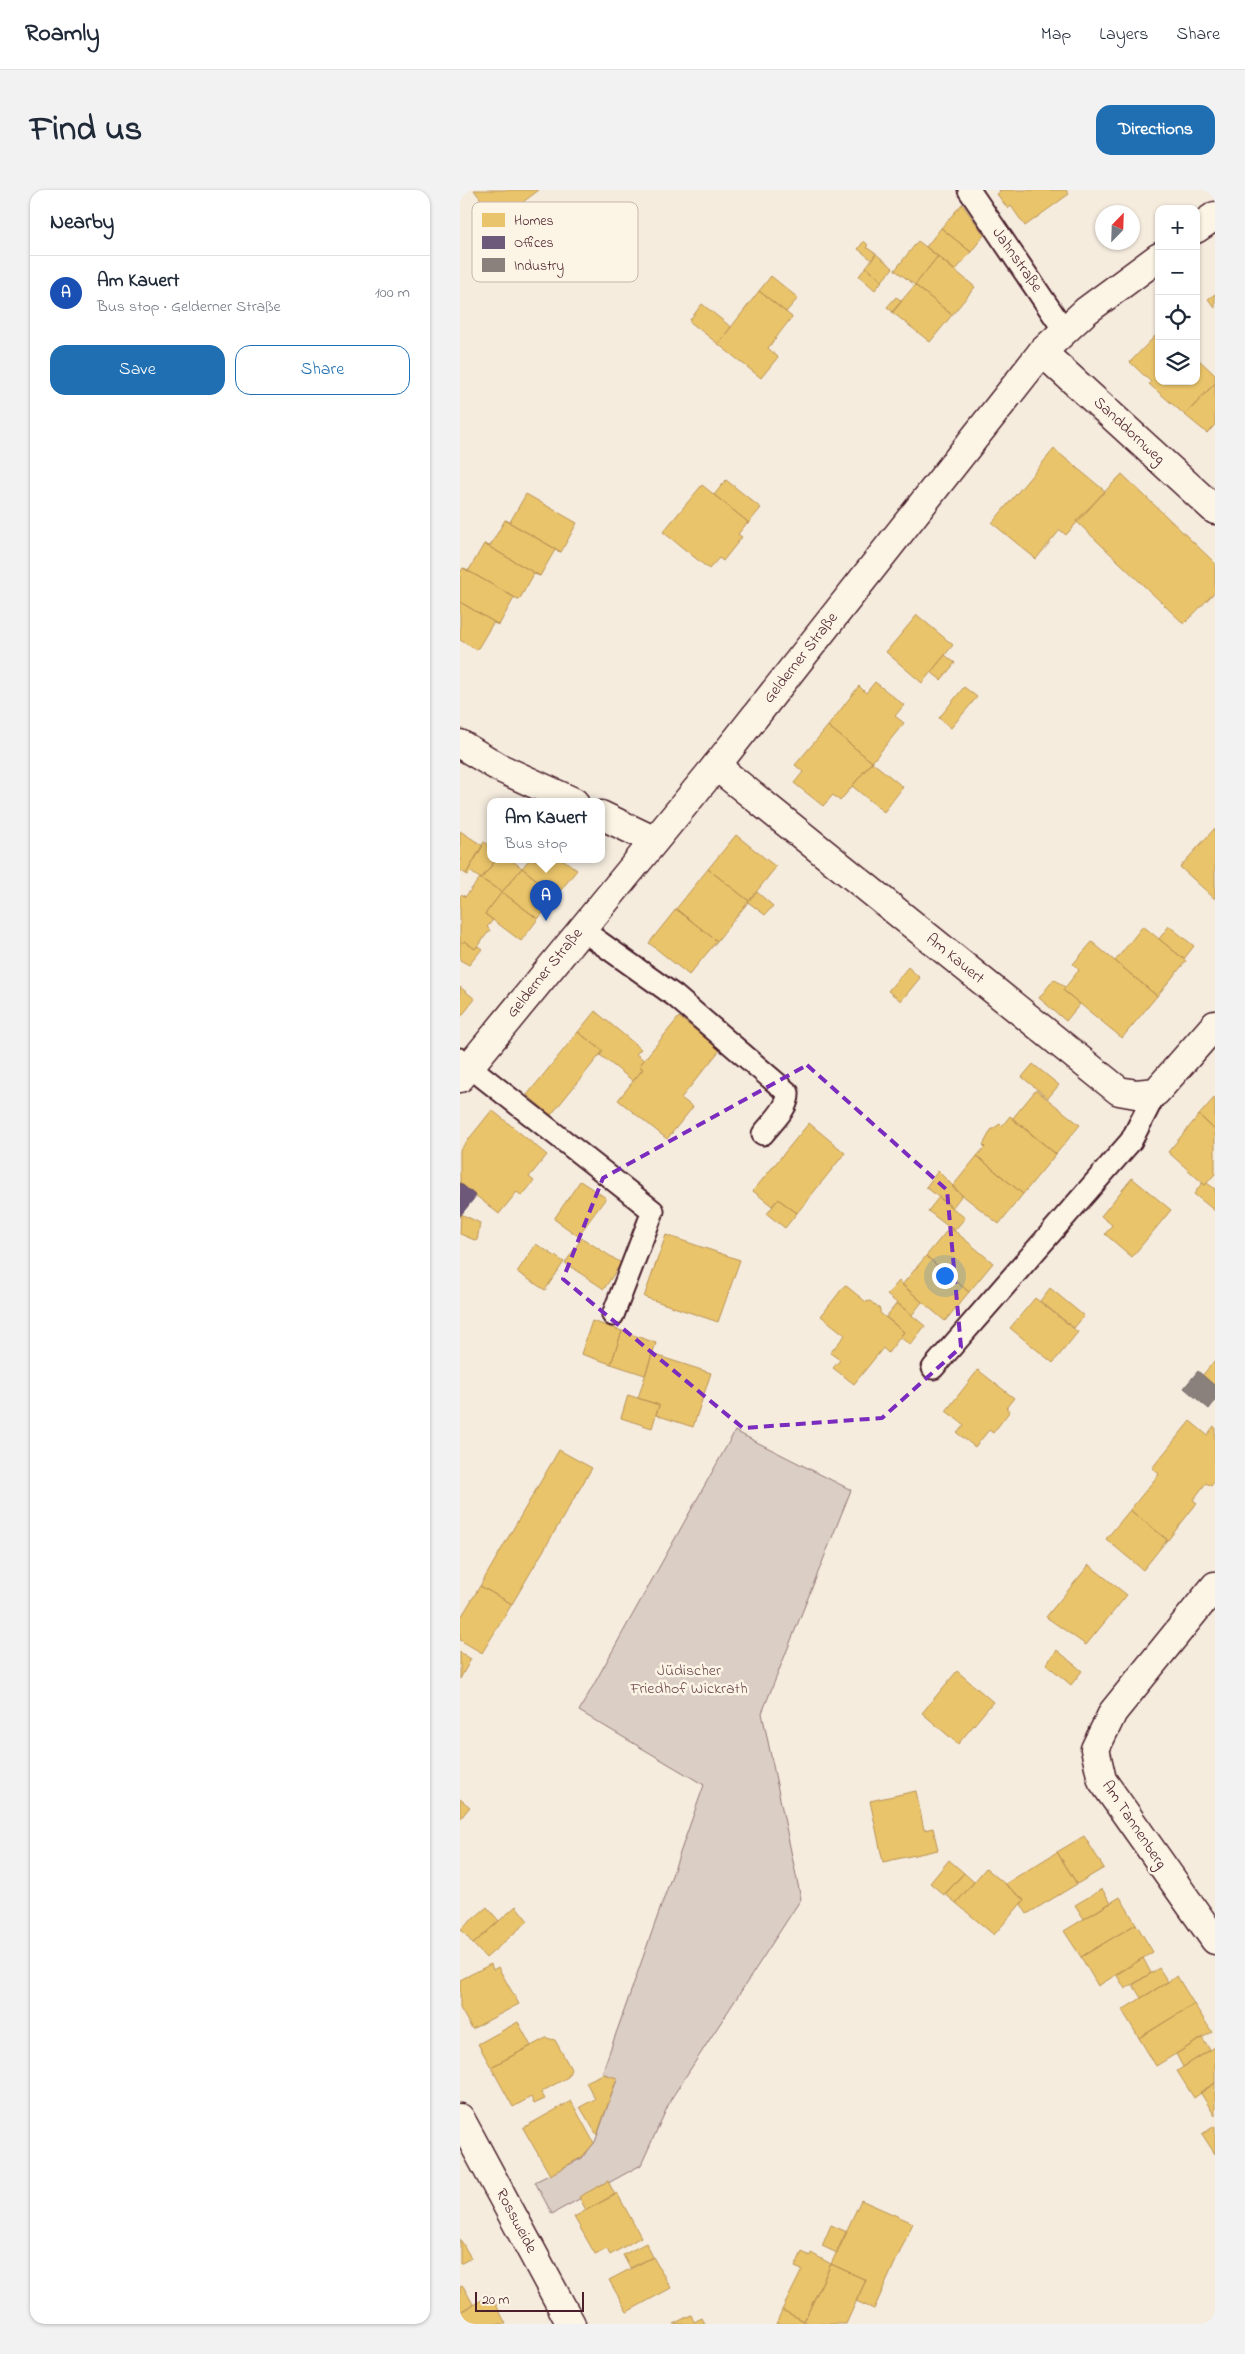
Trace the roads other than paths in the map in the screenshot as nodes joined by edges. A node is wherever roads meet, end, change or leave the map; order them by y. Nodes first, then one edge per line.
1 (969, 190) edge
2 (1215, 216) edge
3 (1200, 226) edge
4 (1155, 260) edge
5 (1064, 330) junction
6 (1042, 352) junction
7 (1215, 510) edge
8 (460, 744) edge
9 (716, 766) junction
10 (565, 798) edge
11 (605, 817) edge
12 (653, 840) junction
13 (581, 929) junction
14 (1215, 1025) edge
15 (463, 1067) edge
16 (1156, 1092) junction
17 (762, 1134) dead end
18 (613, 1315) dead end
19 (933, 1368) dead end
20 (1215, 1586) edge
21 (1215, 1940) edge
22 (460, 2118) edge
23 (571, 2324) edge

1 - 5 lane, Jahnstraße
2 - 3 street
4 - 5 street, Gelderner Straße
5 - 6 street, Gelderner Straße
6 - 7 street, Sanddornweg
6 - 9 street, Gelderner Straße
8 - 10 street
9 - 12 street, Gelderner Straße
9 - 16 street, Am Kauert
11 - 12 street
12 - 13 street, Gelderner Straße
13 - 15 street, Gelderner Straße
13 - 17 lane
14 - 16 street
15 - 18 lane
16 - 19 lane
20 - 21 street, Am Tannenberg
22 - 23 street, Rossweide

